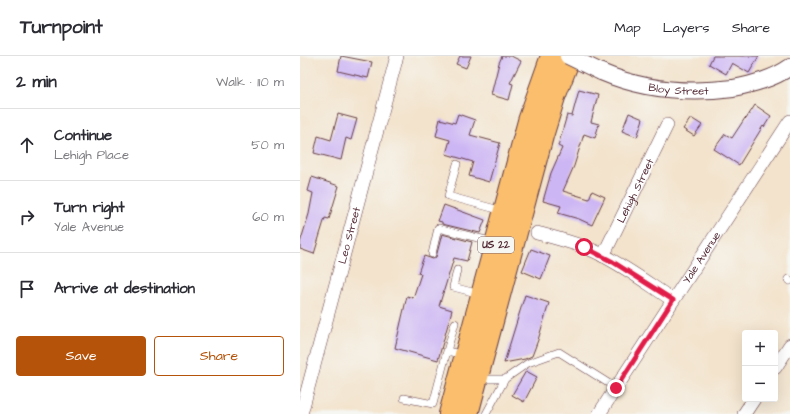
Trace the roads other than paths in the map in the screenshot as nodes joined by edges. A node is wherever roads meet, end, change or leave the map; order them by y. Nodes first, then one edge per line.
1 (397, 56) edge
2 (552, 56) edge
3 (569, 56) edge
4 (787, 71) edge
5 (790, 120) edge
6 (667, 125) dead end
7 (457, 164) dead end
8 (505, 211) junction
9 (537, 233) dead end
10 (496, 242) junction
11 (432, 254) dead end
12 (603, 256) junction
13 (457, 270) dead end
14 (482, 295) junction
15 (673, 300) junction
16 (454, 323) dead end
17 (790, 345) edge
18 (457, 353) junction
19 (776, 366) edge
20 (477, 379) junction
21 (505, 379) junction
22 (616, 388) junction
23 (404, 398) dead end
24 (752, 402) edge
25 (448, 409) edge
26 (301, 414) edge
27 (486, 414) edge
28 (598, 414) edge
29 (744, 414) edge

1 - 26 street, Leo Street
2 - 8 highway, US 22
3 - 4 street, Bloy Street, bridge
3 - 20 highway, US 22
5 - 15 street, Yale Avenue
6 - 12 street, Lehigh Street
7 - 8 lane
8 - 10 highway, US 22
9 - 12 street
10 - 11 lane
10 - 14 highway, US 22
12 - 15 street
13 - 14 lane
14 - 18 highway, US 22
15 - 22 street, Yale Avenue
16 - 18 lane
17 - 19 street
18 - 25 highway, US 22
20 - 21 lane
20 - 25 highway, US 22
21 - 22 lane
21 - 27 lane
22 - 28 street, Yale Avenue
23 - 25 lane
24 - 29 street

